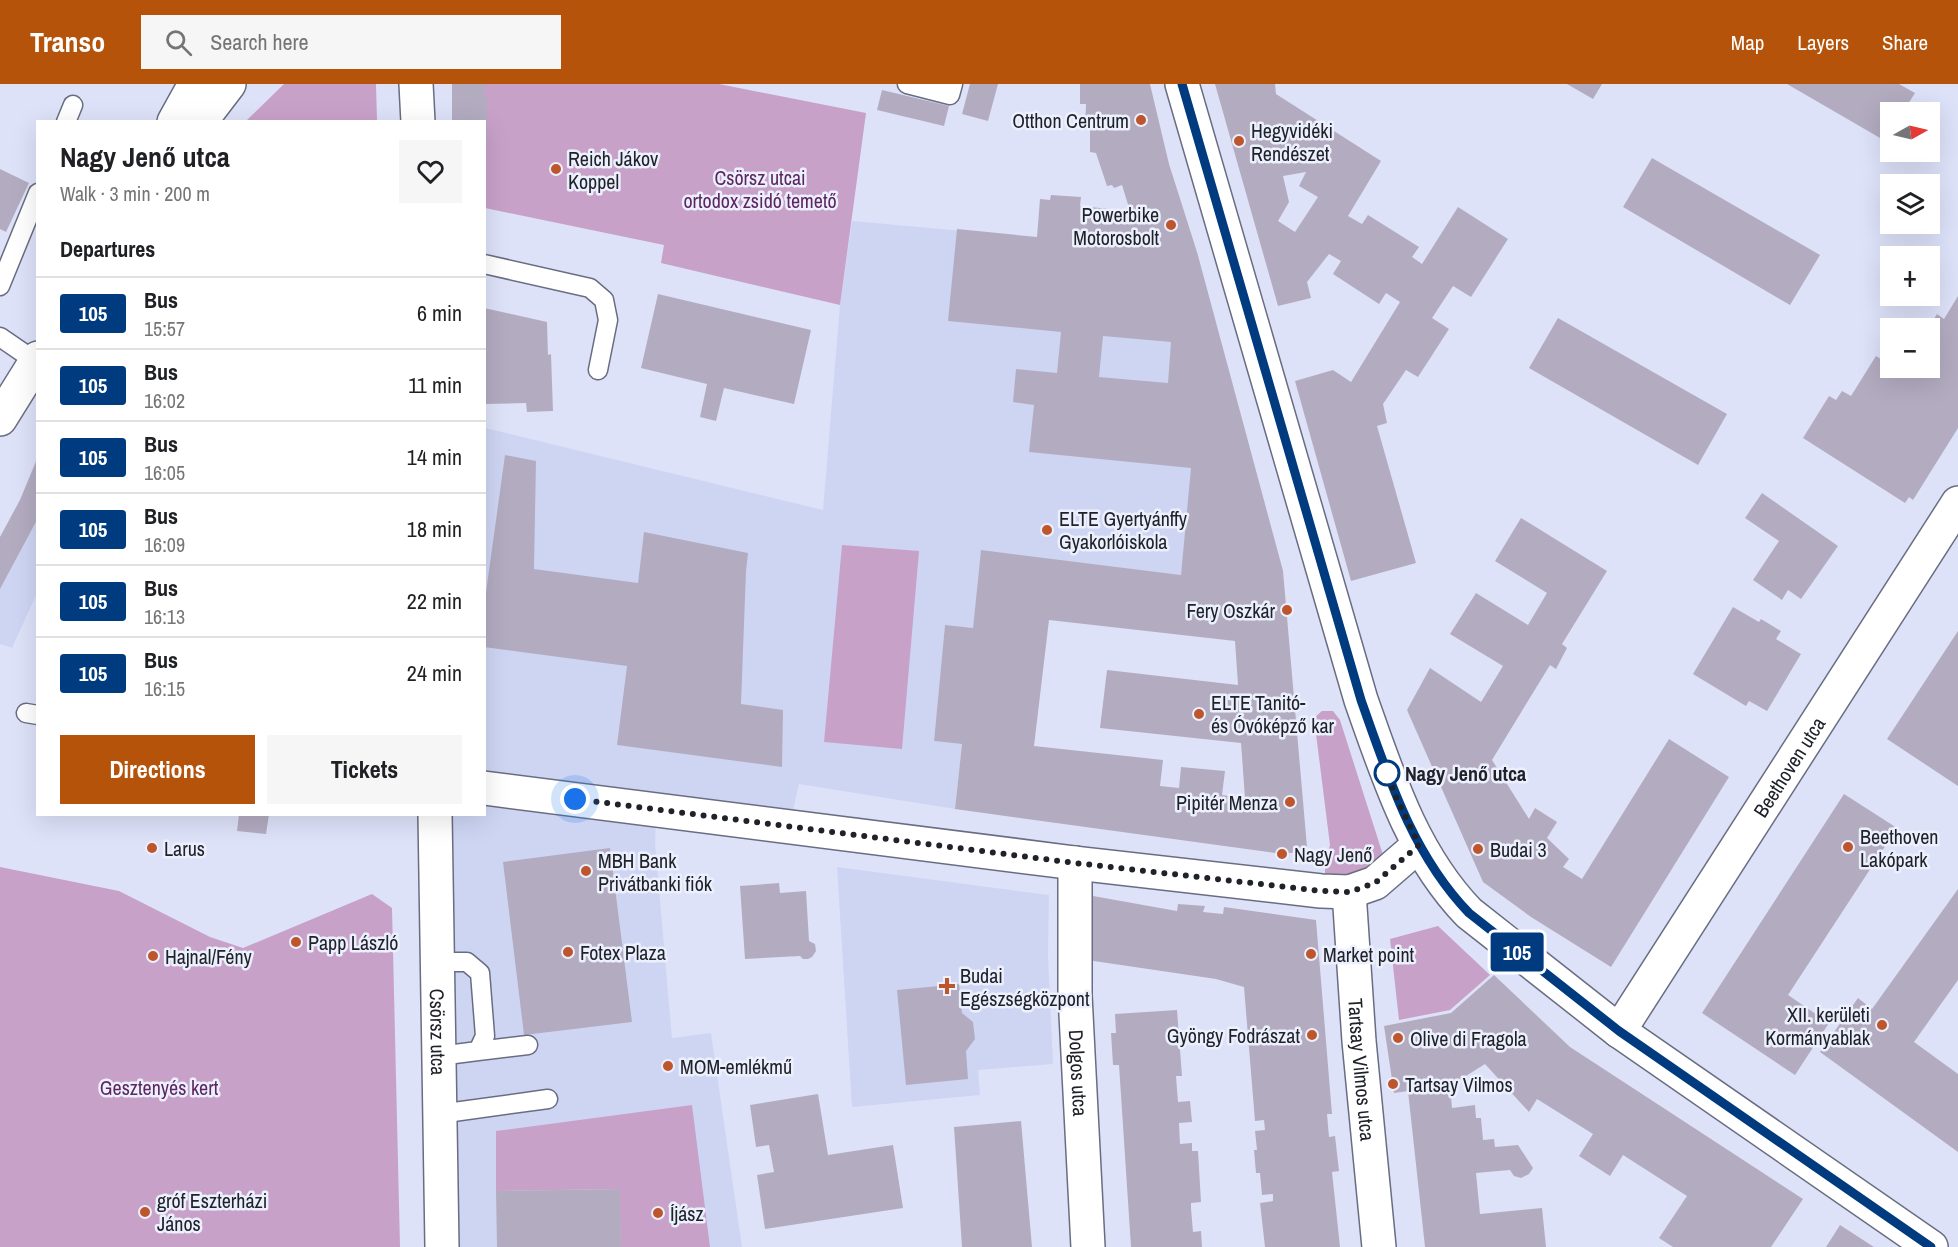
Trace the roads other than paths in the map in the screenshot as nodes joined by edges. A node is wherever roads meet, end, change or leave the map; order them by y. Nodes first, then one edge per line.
1 (195, 84) edge
2 (229, 84) edge
3 (416, 84) edge
4 (907, 84) edge
5 (953, 84) edge
6 (1182, 84) edge
7 (175, 120) edge
8 (202, 120) edge
9 (418, 120) edge
10 (36, 198) edge
11 (486, 264) edge
12 (0, 286) edge
13 (0, 337) edge
14 (36, 360) edge
15 (597, 370) dead end
16 (0, 419) edge
17 (1958, 503) edge
18 (486, 788) edge
19 (435, 816) edge
20 (1419, 845) junction
21 (1075, 863) junction
22 (1349, 892) junction
23 (437, 962) junction
24 (1619, 1031) junction
25 (528, 1045) dead end
26 (478, 1051) junction
27 (439, 1056) junction
28 (548, 1098) dead end
29 (439, 1114) junction
30 (442, 1247) edge
31 (1088, 1247) edge
32 (1379, 1247) edge
33 (1931, 1247) edge

1 - 7 street
2 - 8 street
3 - 9 street
4 - 5 lane
6 - 20 street
10 - 12 lane
11 - 15 lane
13 - 14 lane
14 - 16 street
17 - 24 street, Beethoven utca
18 - 21 street
19 - 23 street, Csörsz utca
20 - 22 street
20 - 24 street
21 - 22 street
21 - 31 street, Dolgos utca
22 - 32 street, Tartsay Vilmos utca
23 - 26 lane
23 - 27 street, Csörsz utca
24 - 33 street
25 - 26 lane
26 - 27 lane
27 - 29 street, Csörsz utca
28 - 29 lane
29 - 30 street, Csörsz utca

